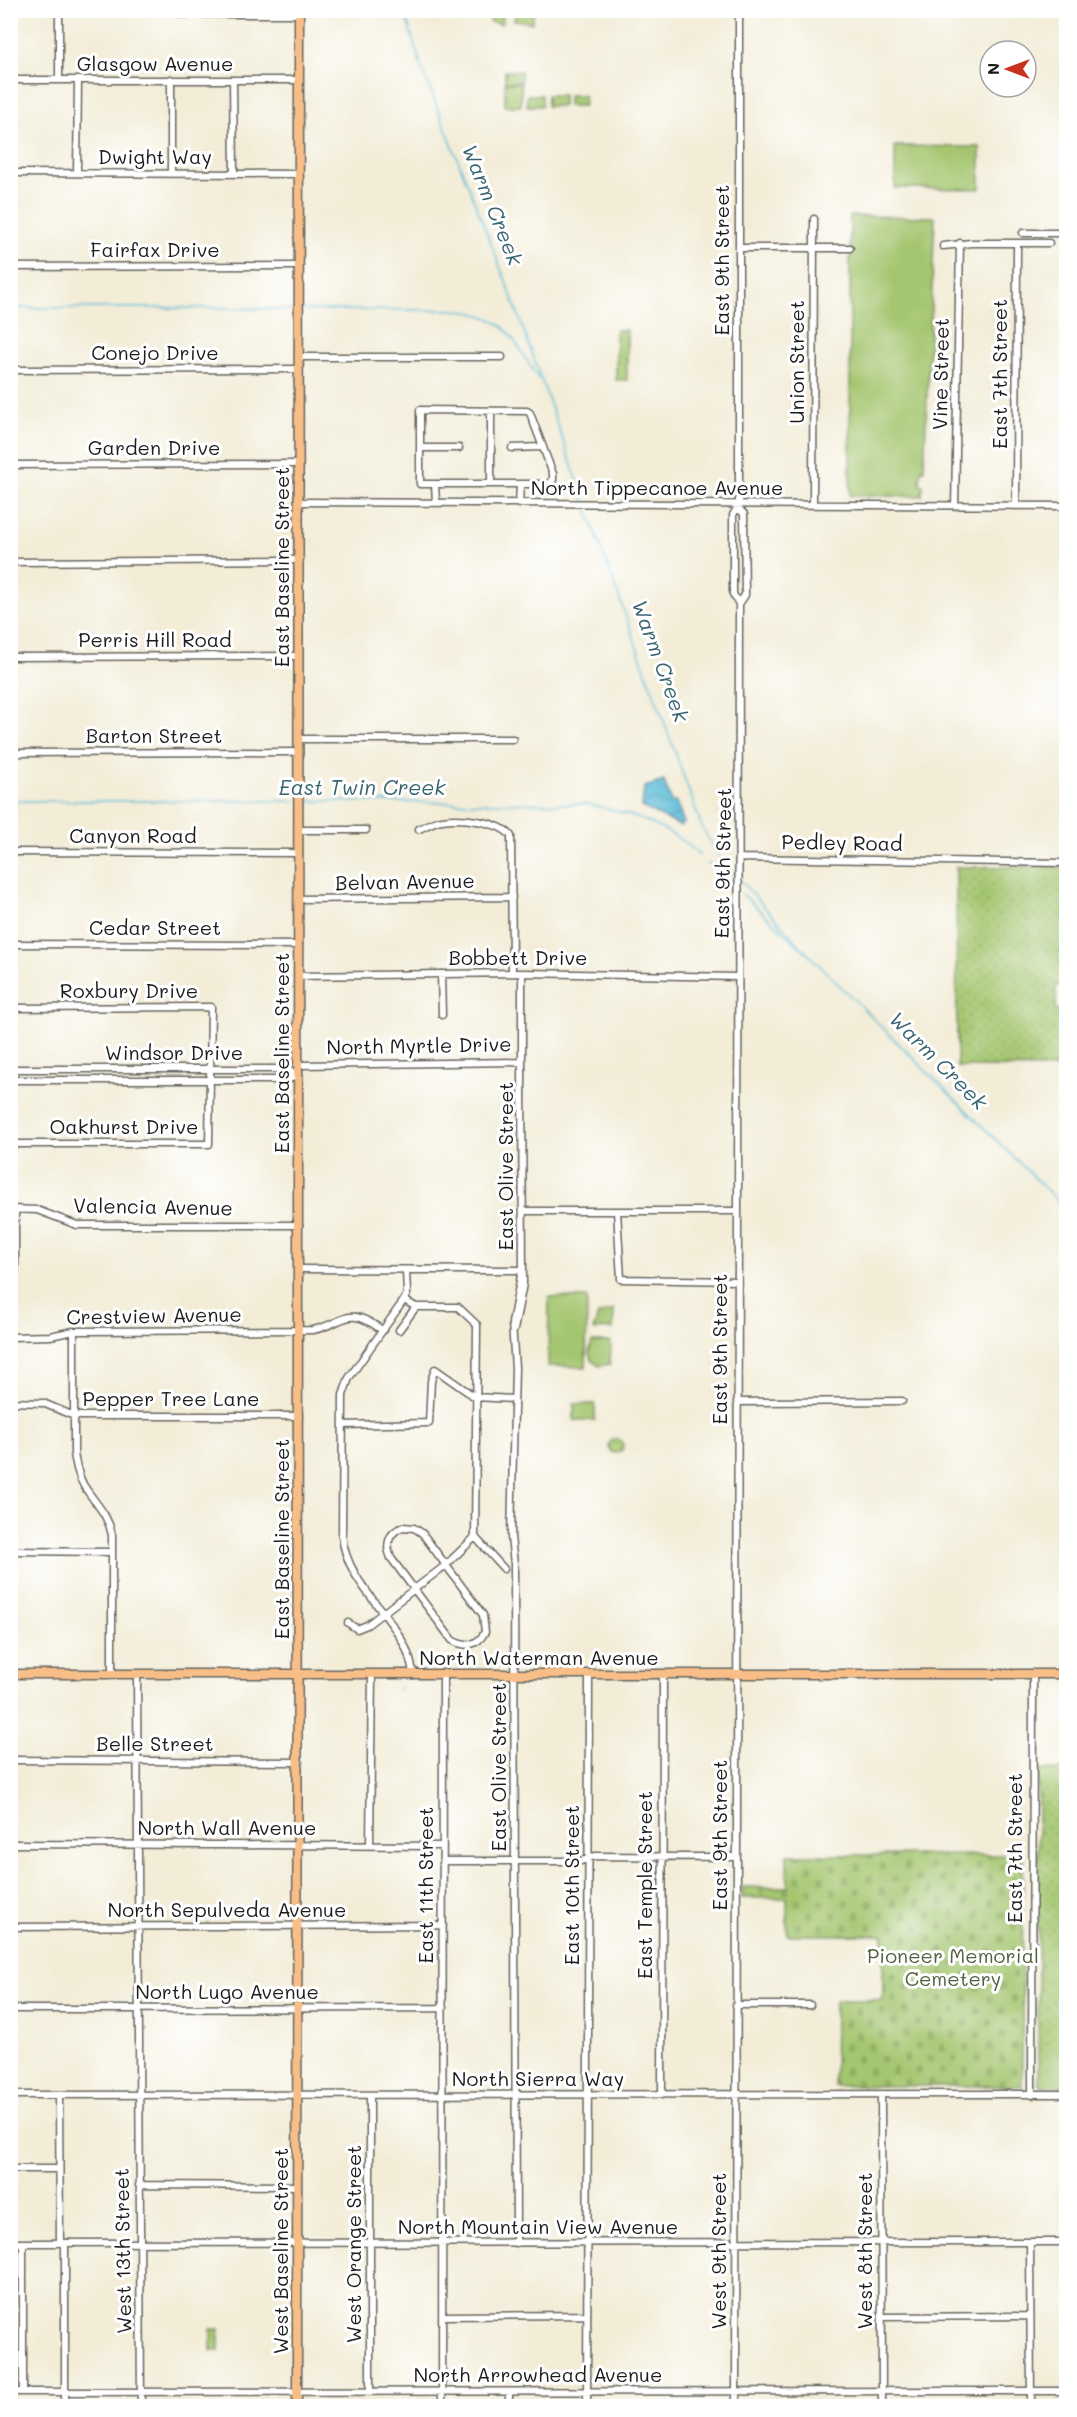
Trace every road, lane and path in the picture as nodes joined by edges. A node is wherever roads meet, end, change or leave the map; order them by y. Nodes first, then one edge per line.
1 (59, 10) edge
2 (739, 10) edge
3 (299, 12) edge
4 (182, 14) dead end
5 (171, 79) junction
6 (10, 80) edge
7 (59, 80) junction
8 (78, 80) junction
9 (234, 80) junction
10 (299, 80) junction
11 (10, 173) edge
12 (77, 173) junction
13 (171, 173) junction
14 (234, 174) junction
15 (299, 174) junction
16 (814, 219) dead end
17 (1023, 233) dead end
18 (1066, 233) edge
19 (960, 243) junction
20 (1017, 243) junction
21 (1049, 243) dead end
22 (943, 246) dead end
23 (739, 248) junction
24 (813, 248) junction
25 (850, 248) dead end
26 (10, 267) edge
27 (299, 267) junction
28 (299, 357) junction
29 (501, 357) dead end
30 (299, 369) junction
31 (10, 370) edge
32 (491, 411) junction
33 (543, 447) junction
34 (420, 448) junction
35 (459, 448) dead end
36 (512, 448) dead end
37 (299, 464) junction
38 (10, 465) edge
39 (491, 483) junction
40 (435, 484) junction
41 (520, 484) junction
42 (299, 502) junction
43 (436, 504) junction
44 (519, 504) junction
45 (813, 505) junction
46 (955, 506) junction
47 (1016, 506) junction
48 (1066, 506) edge
49 (739, 507) junction
50 (300, 560) junction
51 (10, 562) edge
52 (739, 604) junction
53 (299, 656) junction
54 (10, 657) edge
55 (299, 738) junction
56 (513, 739) dead end
57 (299, 752) junction
58 (10, 753) edge
59 (419, 829) dead end
60 (299, 830) junction
61 (366, 830) dead end
62 (10, 852) edge
63 (299, 853) junction
64 (741, 858) junction
65 (1066, 863) edge
66 (512, 897) junction
67 (298, 899) junction
68 (10, 944) edge
69 (298, 945) junction
70 (512, 973) junction
71 (522, 973) junction
72 (441, 974) junction
73 (299, 976) junction
74 (738, 977) junction
75 (10, 1008) edge
76 (442, 1015) dead end
77 (522, 1062) junction
78 (299, 1065) junction
79 (10, 1069) edge
80 (81, 1069) junction
81 (209, 1069) junction
82 (299, 1075) junction
83 (10, 1080) edge
84 (81, 1080) junction
85 (210, 1080) junction
86 (10, 1144) edge
87 (13, 1209) edge
88 (523, 1211) junction
89 (617, 1211) junction
90 (737, 1211) junction
91 (299, 1225) junction
92 (298, 1269) junction
93 (406, 1270) junction
94 (522, 1270) junction
95 (13, 1274) edge
96 (737, 1281) junction
97 (404, 1300) junction
98 (416, 1306) junction
99 (382, 1330) junction
100 (399, 1330) dead end
101 (74, 1331) junction
102 (299, 1331) junction
103 (10, 1337) edge
104 (475, 1397) junction
105 (513, 1399) junction
106 (10, 1401) edge
107 (902, 1401) dead end
108 (737, 1402) junction
109 (74, 1416) junction
110 (299, 1416) junction
111 (343, 1425) junction
112 (475, 1537) junction
113 (10, 1551) edge
114 (112, 1552) junction
115 (446, 1565) junction
116 (504, 1569) dead end
117 (414, 1589) junction
118 (383, 1614) junction
119 (351, 1625) dead end
120 (10, 1674) edge
121 (1033, 1674) junction
122 (1066, 1674) edge
123 (112, 1675) junction
124 (137, 1675) junction
125 (299, 1675) junction
126 (372, 1675) junction
127 (413, 1675) junction
128 (443, 1675) junction
129 (515, 1675) junction
130 (589, 1675) junction
131 (663, 1675) junction
132 (737, 1675) junction
133 (10, 1760) edge
134 (137, 1760) junction
135 (298, 1762) junction
136 (10, 1844) edge
137 (137, 1845) junction
138 (298, 1845) junction
139 (370, 1845) junction
140 (443, 1846) junction
141 (661, 1856) junction
142 (736, 1857) junction
143 (589, 1858) junction
144 (516, 1861) junction
145 (443, 1862) junction
146 (443, 1925) junction
147 (10, 1927) edge
148 (137, 1927) junction
149 (298, 1927) junction
150 (810, 2004) dead end
151 (736, 2005) junction
152 (138, 2008) junction
153 (298, 2008) junction
154 (442, 2008) junction
155 (10, 2009) edge
156 (1066, 2094) edge
157 (10, 2095) edge
158 (58, 2095) junction
159 (138, 2095) junction
160 (297, 2095) junction
161 (370, 2095) junction
162 (442, 2095) junction
163 (516, 2095) junction
164 (588, 2095) junction
165 (662, 2095) junction
166 (735, 2095) junction
167 (881, 2095) junction
168 (1032, 2095) junction
169 (10, 2169) edge
170 (59, 2169) junction
171 (139, 2185) junction
172 (297, 2186) junction
173 (1030, 2242) junction
174 (1066, 2242) edge
175 (10, 2243) edge
176 (23, 2243) junction
177 (62, 2243) junction
178 (140, 2243) junction
179 (370, 2243) junction
180 (443, 2243) junction
181 (516, 2243) junction
182 (587, 2243) junction
183 (735, 2243) junction
184 (881, 2243) junction
185 (297, 2244) junction
186 (587, 2315) junction
187 (442, 2316) junction
188 (1030, 2316) junction
189 (882, 2317) junction
190 (882, 2391) junction
191 (1030, 2391) junction
192 (1066, 2391) edge
193 (10, 2392) edge
194 (23, 2392) junction
195 (65, 2392) junction
196 (141, 2392) junction
197 (297, 2392) junction
198 (370, 2392) junction
199 (442, 2392) junction
200 (509, 2392) junction
201 (587, 2392) junction
202 (736, 2392) junction
203 (65, 2406) edge
204 (141, 2406) edge
205 (297, 2406) edge
206 (442, 2406) edge
207 (509, 2406) edge
208 (587, 2406) edge
209 (736, 2406) edge
210 (882, 2406) edge
211 (1030, 2406) edge

1 - 7 street
2 - 23 street, East 9th Street
3 - 4 street
3 - 10 main road, East Baseline Street
5 - 8 street, Glasgow Avenue
5 - 9 street, Glasgow Avenue
5 - 13 street
6 - 7 street, Glasgow Avenue
7 - 8 street, Glasgow Avenue
8 - 12 street
9 - 10 street, Glasgow Avenue
9 - 14 street
10 - 15 main road, East Baseline Street
11 - 12 street, Dwight Way
12 - 13 street, Dwight Way
13 - 14 street, Dwight Way
14 - 15 street, Dwight Way
15 - 27 main road, East Baseline Street
16 - 24 street, Union Street
17 - 18 street
19 - 20 street
19 - 22 street
19 - 46 street, Vine Street
20 - 21 street
20 - 47 street, East 7th Street
23 - 24 street
23 - 49 street, East 9th Street
24 - 25 street
24 - 45 street, Union Street
26 - 27 street, Fairfax Drive
27 - 28 main road, East Baseline Street
28 - 29 street
28 - 30 main road, East Baseline Street
30 - 31 street, Conejo Drive
30 - 37 main road, East Baseline Street
32 - 33 street
32 - 34 street
32 - 39 street
33 - 36 street
33 - 41 street
34 - 35 street
34 - 40 street
37 - 38 street, Garden Drive
37 - 42 main road, East Baseline Street
39 - 40 street
39 - 41 street
40 - 43 street
41 - 44 street
42 - 43 street, North Tippecanoe Avenue
42 - 50 main road, East Baseline Street
43 - 44 street, North Tippecanoe Avenue
44 - 49 street, North Tippecanoe Avenue
45 - 46 street, North Tippecanoe Avenue
45 - 49 street, North Tippecanoe Avenue
46 - 47 street, North Tippecanoe Avenue
47 - 48 street, North Tippecanoe Avenue
49 - 52 street, East 9th Street
49 - 52 street, East 9th Street
50 - 51 street
50 - 53 main road, East Baseline Street
52 - 64 street, East 9th Street
53 - 54 street, Perris Hill Road
53 - 55 main road, East Baseline Street
55 - 56 street
55 - 57 main road, East Baseline Street
57 - 58 street, Barton Street
57 - 60 main road, East Baseline Street
59 - 66 street
60 - 61 street
60 - 63 main road, East Baseline Street
62 - 63 street, Canyon Road
63 - 67 main road, East Baseline Street
64 - 65 street, Pedley Road
64 - 74 street, East 9th Street
66 - 67 street, Belvan Avenue
66 - 70 street
67 - 69 main road, East Baseline Street
68 - 69 street, Cedar Street
69 - 73 main road, East Baseline Street
70 - 71 street, Bobbett Drive
70 - 72 street, Bobbett Drive
71 - 74 street, Bobbett Drive
71 - 77 street, North Myrtle Drive
72 - 73 street, Bobbett Drive
72 - 76 street
73 - 78 main road, East Baseline Street
74 - 90 street, East 9th Street
75 - 81 street, Roxbury Drive
77 - 78 street, North Myrtle Drive
77 - 88 street, East Olive Street
78 - 82 main road, East Baseline Street
79 - 80 street, Windsor Drive
80 - 81 street, Windsor Drive
80 - 84 street
81 - 82 street, Windsor Drive
81 - 85 street, Roxbury Drive
82 - 85 street, Windsor Drive
82 - 91 main road, East Baseline Street
83 - 84 street, Windsor Drive
84 - 85 street, Windsor Drive
85 - 86 street, Oakhurst Drive
87 - 91 street, Valencia Avenue
87 - 95 street
88 - 89 street
88 - 94 street, East Olive Street
89 - 90 street
89 - 96 street
90 - 96 street, East 9th Street
91 - 92 main road, East Baseline Street
92 - 93 street
92 - 102 main road, East Baseline Street
93 - 94 street
93 - 97 street
94 - 105 street, East Olive Street
96 - 108 street, East 9th Street
97 - 98 street
97 - 99 street
98 - 100 street
98 - 104 street
99 - 102 street, Crestview Avenue
99 - 111 street
101 - 102 street, Crestview Avenue
101 - 103 street, Crestview Avenue
101 - 109 street
102 - 110 main road, East Baseline Street
104 - 105 street
104 - 111 street
104 - 112 street
105 - 129 street, East Olive Street
106 - 109 street, Pepper Tree Lane
107 - 108 street
108 - 132 street, East 9th Street
109 - 110 street, Pepper Tree Lane
109 - 114 street
110 - 125 main road, East Baseline Street
111 - 118 street
112 - 115 street
112 - 116 street
113 - 114 street
114 - 123 street
115 - 117 street
115 - 117 street
115 - 117 street
117 - 118 street
118 - 119 street
118 - 127 street
120 - 123 main road, North Waterman Avenue
121 - 122 main road, North Waterman Avenue
121 - 132 main road, North Waterman Avenue
121 - 168 street, East 7th Street
123 - 124 main road, North Waterman Avenue
124 - 125 main road, North Waterman Avenue
124 - 134 street, West 13th Street
125 - 126 main road, North Waterman Avenue
125 - 135 main road, East Baseline Street
126 - 127 main road, North Waterman Avenue
126 - 139 street
127 - 128 main road, North Waterman Avenue
128 - 129 main road, North Waterman Avenue
128 - 140 street, East 11th Street
129 - 130 main road, North Waterman Avenue
129 - 144 street, East Olive Street
130 - 131 main road, North Waterman Avenue
130 - 143 street, East 10th Street
131 - 132 main road, North Waterman Avenue
131 - 141 street, East Temple Street
132 - 142 street, East 9th Street
133 - 134 street, Belle Street
134 - 135 street, Belle Street
134 - 137 street, West 13th Street
135 - 138 main road, East Baseline Street
136 - 137 street, North Wall Avenue
137 - 138 street, North Wall Avenue
137 - 148 street, West 13th Street
138 - 139 street, North Wall Avenue
138 - 149 main road, East Baseline Street
139 - 140 street, North Wall Avenue
140 - 145 street, East 11th Street
141 - 142 street
141 - 143 street
141 - 165 street, East Temple Street
142 - 151 street, East 9th Street
143 - 144 street
143 - 164 street, East 10th Street
144 - 145 street
144 - 163 street, East Olive Street
145 - 146 street, East 11th Street
146 - 149 street, North Sepulveda Avenue
146 - 154 street, East 11th Street
147 - 148 street, North Sepulveda Avenue
148 - 149 street, North Sepulveda Avenue
148 - 152 street, West 13th Street
149 - 153 main road, East Baseline Street
150 - 151 street
151 - 166 street, East 9th Street
152 - 153 street, North Lugo Avenue
152 - 155 street, North Lugo Avenue
152 - 159 street, West 13th Street
153 - 154 street, North Lugo Avenue
153 - 160 main road, East Baseline Street
154 - 162 street, East 11th Street
156 - 168 street, North Sierra Way
157 - 158 street, North Sierra Way
158 - 159 street, North Sierra Way
158 - 170 street
159 - 160 street, North Sierra Way
159 - 171 street, West 13th Street
160 - 161 street, North Sierra Way
160 - 172 main road, West Baseline Street
161 - 162 street, North Sierra Way
161 - 179 street, West Orange Street
162 - 163 street, North Sierra Way
162 - 180 street, East 11th Street
163 - 164 street, North Sierra Way
163 - 181 street, East Olive Street
164 - 165 street, North Sierra Way
164 - 182 street, East 10th Street
165 - 166 street, North Sierra Way
166 - 167 street, North Sierra Way
166 - 183 street, West 9th Street
167 - 168 street, North Sierra Way
167 - 184 street, West 8th Street
169 - 170 street
170 - 177 street
171 - 172 street
171 - 178 street, West 13th Street
172 - 185 main road, West Baseline Street
173 - 174 street, North Mountain View Avenue
173 - 184 street, North Mountain View Avenue
173 - 188 street
175 - 176 street, North Mountain View Avenue
176 - 177 street, North Mountain View Avenue
176 - 194 street
177 - 178 street, North Mountain View Avenue
177 - 195 street
178 - 185 street, North Mountain View Avenue
178 - 196 street, West 13th Street
179 - 180 street, North Mountain View Avenue
179 - 185 street, North Mountain View Avenue
179 - 198 street, West Orange Street
180 - 181 street, North Mountain View Avenue
180 - 187 street, East 11th Street
181 - 182 street, North Mountain View Avenue
182 - 183 street, North Mountain View Avenue
182 - 186 street, East 10th Street
183 - 184 street, North Mountain View Avenue
183 - 202 street, West 9th Street
184 - 189 street, West 8th Street
185 - 197 main road, West Baseline Street
186 - 187 street
186 - 201 street, East 10th Street
187 - 199 street, East 11th Street
188 - 189 street
188 - 191 street
189 - 190 street, West 8th Street
190 - 191 street, North Arrowhead Avenue
190 - 202 street, North Arrowhead Avenue
190 - 210 street, West 8th Street
191 - 192 street, North Arrowhead Avenue
191 - 211 street
193 - 194 street, North Arrowhead Avenue
194 - 195 street, North Arrowhead Avenue
195 - 196 street, North Arrowhead Avenue
195 - 203 street
196 - 197 street, North Arrowhead Avenue
196 - 204 street, West 13th Street
197 - 198 street, North Arrowhead Avenue
197 - 205 main road, West Baseline Street
198 - 199 street, North Arrowhead Avenue
199 - 200 street, North Arrowhead Avenue
199 - 206 street, East 11th Street
200 - 201 street, North Arrowhead Avenue
200 - 207 street
201 - 202 street, North Arrowhead Avenue
201 - 208 street, East 10th Street
202 - 209 street, West 9th Street

